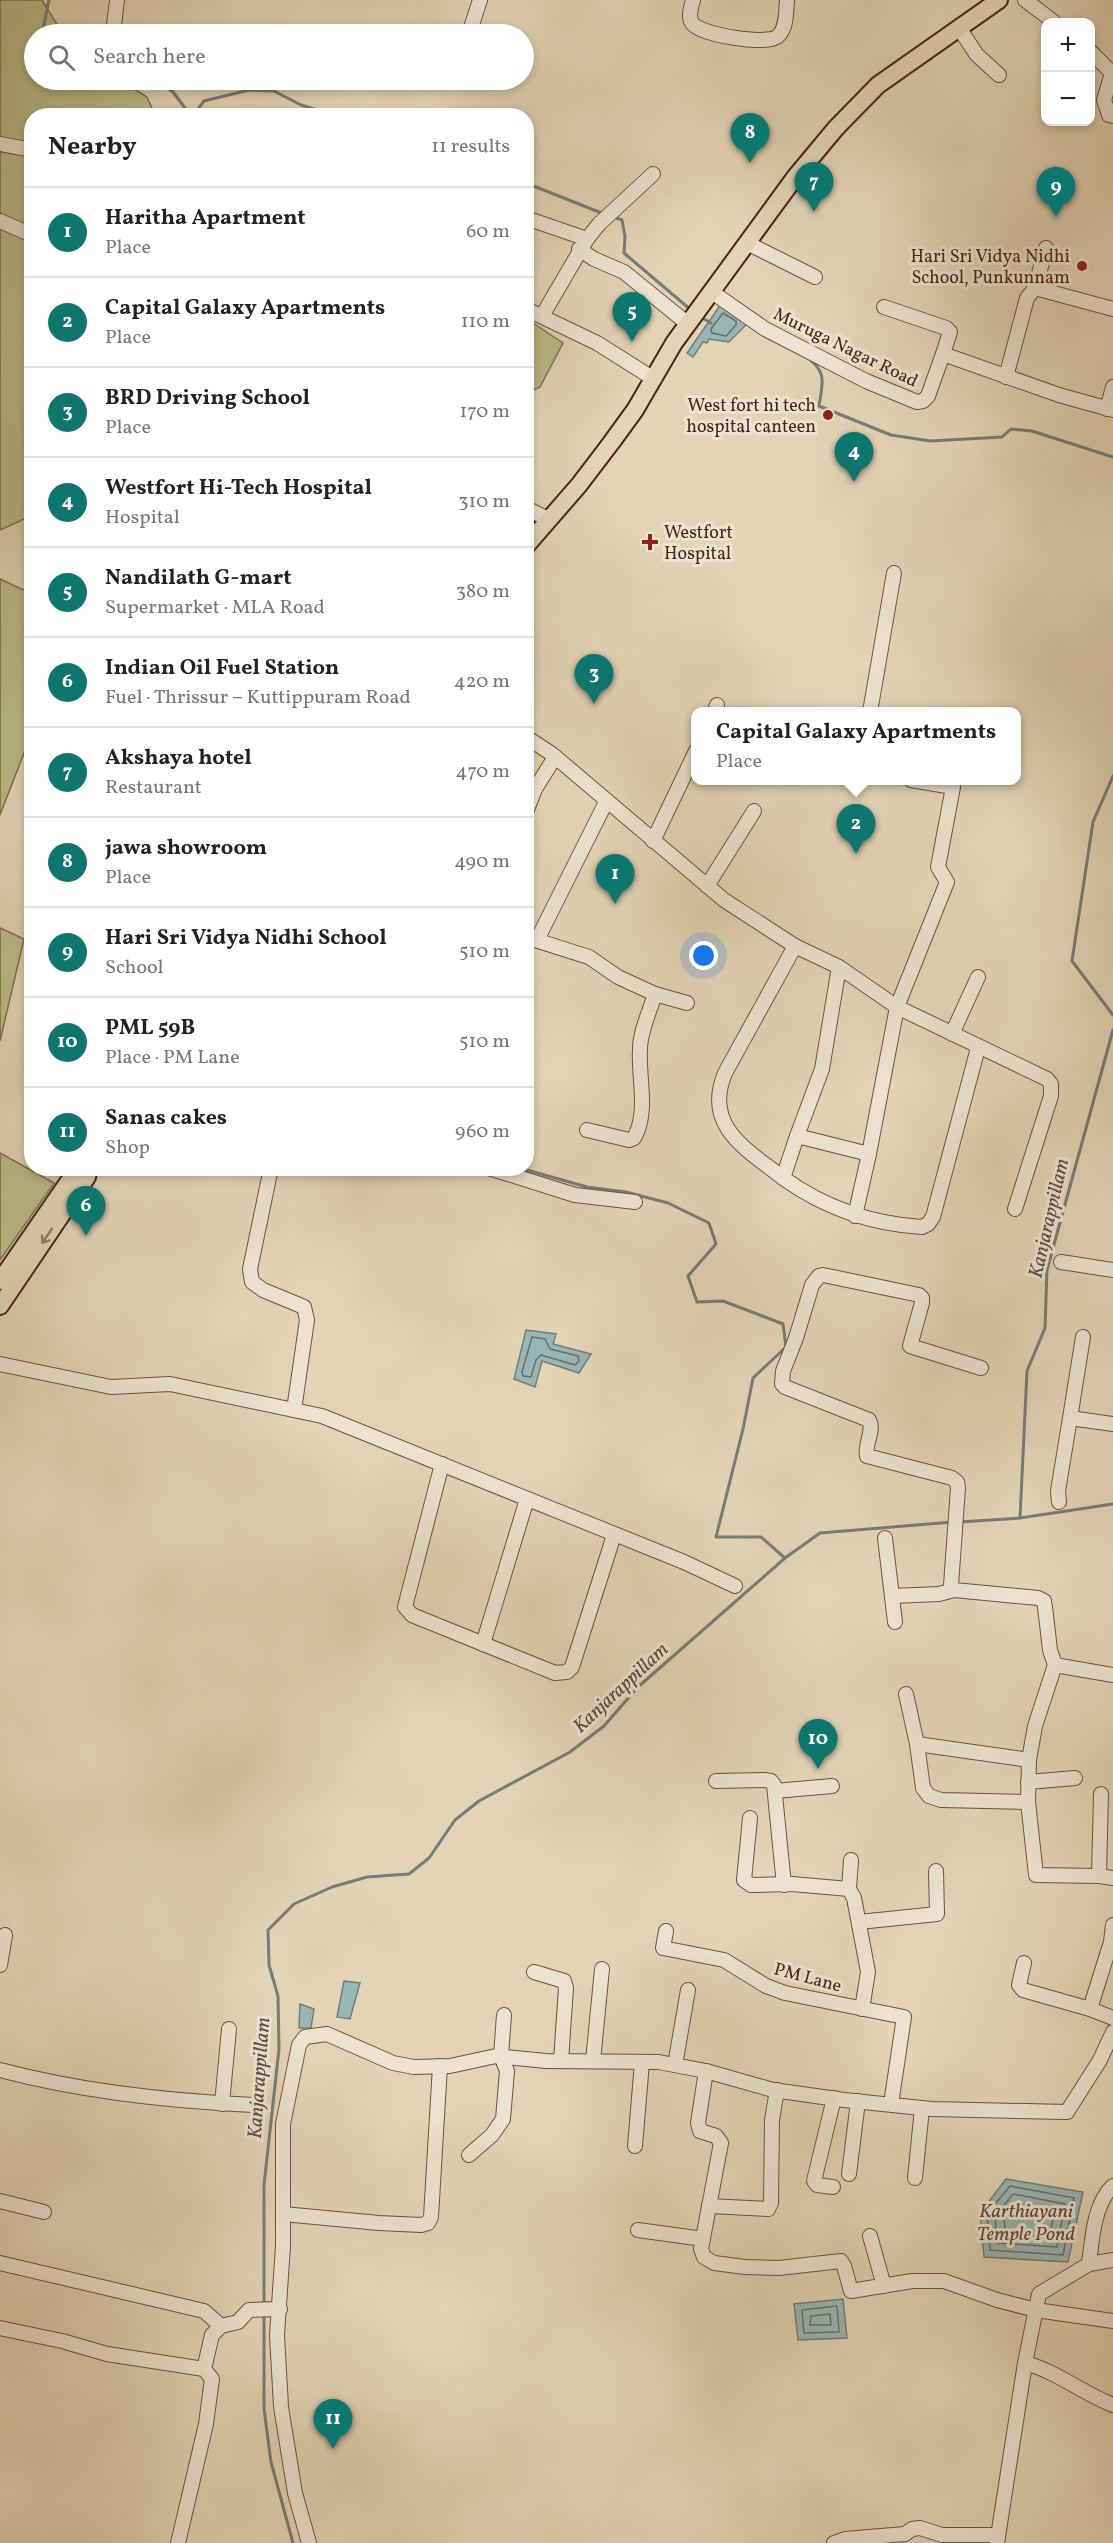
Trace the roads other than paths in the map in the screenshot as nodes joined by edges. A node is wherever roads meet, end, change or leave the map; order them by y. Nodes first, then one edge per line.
1 (117, 0) edge
2 (480, 0) edge
3 (693, 0) edge
4 (787, 0) edge
5 (999, 0) edge
6 (1025, 0) edge
7 (1049, 18) edge
8 (114, 24) edge
9 (472, 24) edge
10 (959, 28) junction
11 (1095, 56) edge
12 (1113, 72) edge
13 (999, 75) dead end
14 (1113, 116) edge
15 (0, 144) edge
16 (24, 148) edge
17 (653, 174) dead end
18 (0, 221) edge
19 (534, 222) edge
20 (24, 232) edge
21 (747, 243) junction
22 (583, 244) junction
23 (1046, 248) dead end
24 (815, 277) dead end
25 (1035, 288) junction
26 (712, 292) junction
27 (884, 308) dead end
28 (1113, 309) edge
29 (534, 312) edge
30 (542, 316) junction
31 (693, 317) junction
32 (943, 354) junction
33 (1006, 377) junction
34 (654, 379) junction
35 (1113, 387) edge
36 (1110, 410) edge
37 (534, 512) edge
38 (548, 519) junction
39 (534, 536) edge
40 (894, 573) dead end
41 (871, 707) edge
42 (534, 743) edge
43 (555, 757) junction
44 (691, 762) edge
45 (954, 785) edge
46 (534, 792) edge
47 (606, 802) junction
48 (754, 811) dead end
49 (653, 842) junction
50 (707, 886) junction
51 (534, 935) edge
52 (534, 940) edge
53 (795, 946) junction
54 (840, 967) junction
55 (978, 977) dead end
56 (655, 994) junction
57 (687, 1003) dead end
58 (897, 1008) junction
59 (952, 1034) junction
60 (978, 1048) junction
61 (587, 1130) dead end
62 (797, 1136) junction
63 (869, 1154) junction
64 (72, 1176) edge
65 (87, 1176) edge
66 (269, 1176) edge
67 (514, 1176) edge
68 (783, 1178) junction
69 (635, 1202) dead end
70 (1015, 1209) dead end
71 (855, 1216) junction
72 (1061, 1262) dead end
73 (1113, 1270) edge
74 (0, 1281) edge
75 (0, 1306) edge
76 (1083, 1337) dead end
77 (0, 1364) edge
78 (981, 1368) dead end
79 (294, 1410) junction
80 (1070, 1418) junction
81 (1113, 1424) edge
82 (442, 1464) junction
83 (527, 1499) junction
84 (1059, 1502) dead end
85 (614, 1535) junction
86 (885, 1538) dead end
87 (735, 1586) dead end
88 (954, 1590) junction
89 (891, 1596) junction
90 (895, 1622) dead end
91 (483, 1644) junction
92 (1055, 1665) junction
93 (1113, 1675) edge
94 (906, 1694) dead end
95 (917, 1744) junction
96 (1029, 1760) junction
97 (1076, 1778) dead end
98 (716, 1781) dead end
99 (1028, 1782) junction
100 (832, 1786) dead end
101 (775, 1791) junction
102 (1101, 1794) dead end
103 (1028, 1802) junction
104 (750, 1818) dead end
105 (851, 1860) dead end
106 (936, 1871) dead end
107 (1106, 1877) edge
108 (784, 1885) junction
109 (849, 1889) junction
110 (859, 1922) junction
111 (1113, 1925) edge
112 (666, 1931) dead end
113 (4, 1935) dead end
114 (1024, 1963) dead end
115 (0, 1965) edge
116 (602, 1969) dead end
117 (534, 1972) dead end
118 (688, 1990) dead end
119 (862, 2009) junction
120 (1090, 2009) junction
121 (504, 2015) dead end
122 (1113, 2018) edge
123 (229, 2029) dead end
124 (1113, 2032) edge
125 (501, 2056) junction
126 (1108, 2057) edge
127 (561, 2061) junction
128 (593, 2061) junction
129 (642, 2062) junction
130 (675, 2065) junction
131 (440, 2066) junction
132 (0, 2070) edge
133 (706, 2071) junction
134 (777, 2090) junction
135 (834, 2098) junction
136 (858, 2101) junction
137 (222, 2104) junction
138 (891, 2104) junction
139 (253, 2105) dead end
140 (922, 2108) junction
141 (635, 2146) dead end
142 (469, 2155) dead end
143 (849, 2174) dead end
144 (915, 2178) dead end
145 (1113, 2186) edge
146 (833, 2187) dead end
147 (0, 2201) edge
148 (709, 2206) junction
149 (44, 2212) dead end
150 (283, 2214) junction
151 (638, 2229) dead end
152 (870, 2236) dead end
153 (703, 2239) junction
154 (1113, 2260) edge
155 (0, 2263) edge
156 (1089, 2264) junction
157 (884, 2286) junction
158 (277, 2309) junction
159 (1036, 2310) junction
160 (1113, 2321) edge
161 (221, 2326) junction
162 (0, 2328) edge
163 (1025, 2363) junction
164 (204, 2369) junction
165 (1113, 2405) edge
166 (998, 2539) edge
167 (178, 2543) edge
168 (309, 2543) edge
169 (834, 2543) edge

1 - 8 street
2 - 9 street
3 - 4 street
5 - 10 main road
6 - 7 street
10 - 13 street
10 - 21 main road
11 - 12 street
12 - 14 street
15 - 16 street
17 - 22 street
18 - 20 street
19 - 22 street
21 - 24 street
21 - 26 main road
22 - 30 street
22 - 31 street
23 - 25 street
25 - 28 street
25 - 33 street
26 - 31 main road
26 - 32 street, Muruga Nagar Road
27 - 32 street
29 - 30 street
30 - 34 street
31 - 34 main road
32 - 33 street
33 - 36 street
34 - 38 main road
35 - 36 street
37 - 38 street
38 - 39 main road
40 - 41 street
42 - 43 street
43 - 46 street
43 - 47 street
44 - 49 street
45 - 58 street
47 - 49 street
47 - 51 street
48 - 50 street
49 - 50 street
50 - 53 street
52 - 56 street
53 - 54 street
53 - 68 street
54 - 58 street
54 - 62 street
55 - 59 street
56 - 57 street
56 - 61 street
58 - 59 street
58 - 63 street
59 - 60 street
60 - 70 street
60 - 71 street
62 - 63 street
62 - 68 street
63 - 71 street
64 - 74 main road
65 -> 75 main road
66 - 79 street
67 - 69 street
68 - 71 street
72 - 73 street
76 - 80 street
77 - 79 street
78 - 88 street
79 - 82 street
80 - 81 street
80 - 84 street
82 - 83 street
82 - 91 street
83 - 85 street
83 - 91 street
85 - 87 street
85 - 91 street
86 - 89 street
88 - 89 street
88 - 92 street
89 - 90 street
92 - 93 street
92 - 96 street
94 - 95 street
95 - 96 street
95 - 103 street
96 - 99 street
97 - 99 street
98 - 101 street
99 - 103 street
100 - 101 street
101 - 108 street
102 - 107 street
103 - 107 street
104 - 108 street
105 - 109 street, PM Lane
106 - 110 street
108 - 109 street
109 - 110 street, PM Lane
110 - 119 street, PM Lane
111 - 120 street
112 - 119 street, PM Lane
113 - 115 street
114 - 120 street
116 - 128 street
117 - 127 street
118 - 130 street
119 - 138 street, PM Lane
120 - 122 street
121 - 125 street
123 - 137 street
124 - 126 street
125 - 127 street
125 - 131 street
125 - 142 street
126 - 140 street
127 - 128 street
128 - 129 street
129 - 130 street
129 - 141 street
130 - 133 street
131 - 150 street
131 - 150 street
132 - 137 street
133 - 134 street
133 - 148 street
134 - 135 street
134 - 148 street
135 - 136 street
135 - 146 street
136 - 138 street
136 - 143 street
137 - 139 street
138 - 140 street
140 - 144 street
145 - 156 street
147 - 149 street
148 - 153 street
150 - 158 street
151 - 153 street
152 - 157 street
153 - 157 street
154 - 156 street
155 - 161 street
156 - 159 street
157 - 159 street
158 - 161 street
158 - 168 street
159 - 160 street
159 - 163 street
161 - 164 street
162 - 164 street
163 - 165 street
163 - 166 street
164 - 167 street
166 - 169 street

